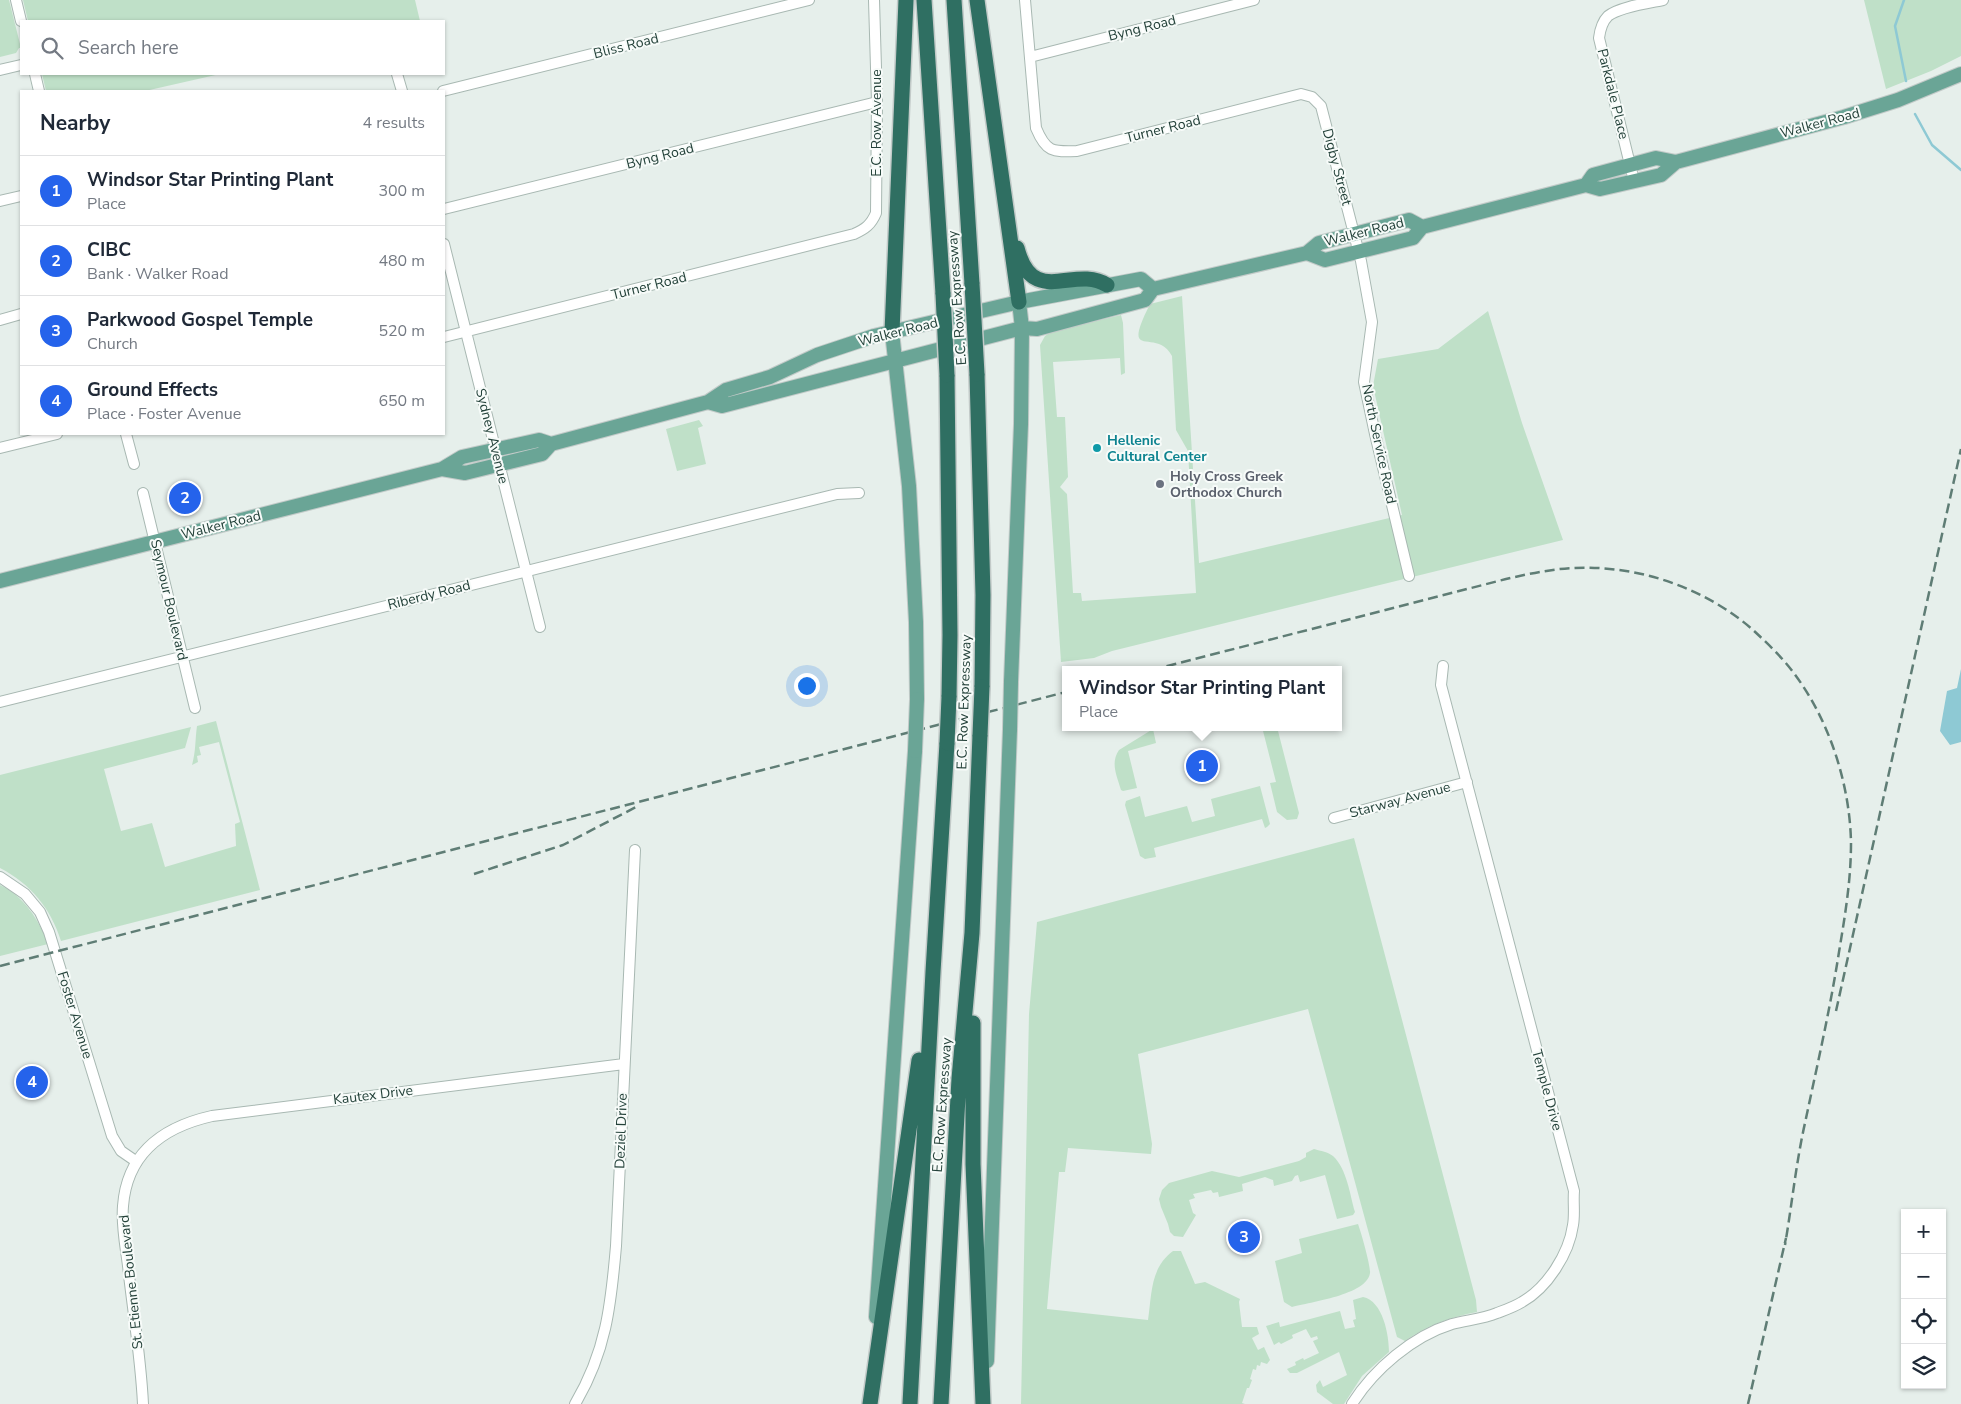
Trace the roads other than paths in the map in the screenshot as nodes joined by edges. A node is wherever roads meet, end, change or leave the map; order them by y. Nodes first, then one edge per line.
1 (16, 0) edge
2 (809, 0) edge
3 (874, 0) edge
4 (906, 0) edge
5 (924, 0) edge
6 (954, 0) edge
7 (977, 0) edge
8 (1025, 0) edge
9 (1254, 0) edge
10 (1663, 0) edge
11 (1636, 3) edge
12 (21, 20) edge
13 (1030, 57) junction
14 (20, 65) edge
15 (0, 70) edge
16 (1961, 74) edge
17 (35, 75) edge
18 (397, 75) edge
19 (39, 90) edge
20 (402, 90) edge
21 (445, 91) edge
22 (1301, 94) joint
23 (876, 102) junction
24 (1676, 162) junction
25 (1630, 165) junction
26 (1634, 181) junction
27 (1586, 185) junction
28 (20, 196) edge
29 (1004, 199) junction
30 (0, 201) edge
31 (445, 210) edge
32 (1422, 227) junction
33 (1355, 233) junction
34 (854, 234) joint
35 (445, 248) edge
36 (1359, 251) junction
37 (1307, 254) junction
38 (1108, 285) junction
39 (1153, 289) junction
40 (1019, 302) junction
41 (20, 314) edge
42 (0, 320) edge
43 (1022, 328) junction
44 (466, 332) junction
45 (892, 332) junction
46 (445, 337) edge
47 (896, 362) junction
48 (708, 402) junction
49 (53, 435) edge
50 (126, 435) edge
51 (551, 444) junction
52 (0, 448) edge
53 (496, 450) junction
54 (134, 464) dead end
55 (499, 464) junction
56 (442, 469) junction
57 (143, 493) dead end
58 (859, 493) dead end
59 (155, 541) junction
60 (526, 571) junction
61 (1409, 576) dead end
62 (0, 581) edge
63 (540, 627) dead end
64 (182, 656) junction
65 (1443, 666) dead end
66 (0, 702) edge
67 (195, 708) dead end
68 (1467, 782) junction
69 (1334, 818) dead end
70 (635, 850) dead end
71 (0, 877) edge
72 (972, 933) junction
73 (932, 972) junction
74 (624, 1064) junction
75 (137, 1162) junction
76 (143, 1404) edge
77 (575, 1404) edge
78 (870, 1404) edge
79 (910, 1404) edge
80 (941, 1404) edge
81 (985, 1404) edge
82 (1352, 1404) edge

1 - 12 street
2 - 21 street, Bliss Road
3 - 23 street, E.C. Row Avenue
4 - 45 highway
5 - 73 highway, E.C. Row Expressway, bridge
6 - 72 highway, E.C. Row Expressway, bridge
7 - 29 highway
8 - 13 street
9 - 13 street, Byng Road
10 - 11 street
11 - 25 street, Parkdale Place
13 - 22 street, Turner Road
14 - 15 street
16 - 24 main road, Walker Road
17 - 19 street
18 - 20 street
22 - 33 street, Digby Street
23 - 31 street, Byng Road
23 - 34 street, E.C. Row Avenue
24 - 25 main road, Walker Road
24 - 26 main road, Walker Road
25 - 26 street, Parkdale Place
25 - 27 main road, Walker Road
26 - 27 main road, Walker Road
27 - 32 main road, Walker Road
28 - 30 street
29 - 38 highway
29 - 40 highway
32 - 33 main road, Walker Road
32 - 36 main road, Walker Road
33 - 36 street, Digby Street
33 - 37 main road, Walker Road
34 - 44 street, Turner Road
35 - 44 street, Sydney Avenue
36 - 37 main road, Walker Road
36 - 61 street, North Service Road
37 - 39 main road, Walker Road
38 - 39 main road, Walker Road
38 - 40 main road, Walker Road
39 - 43 main road, Walker Road
40 - 43 main road
40 - 45 main road, Walker Road
41 - 42 street
43 - 47 main road, Walker Road
43 - 81 main road, bridge
44 - 46 street, Turner Road
44 - 53 street, Sydney Avenue
45 - 47 main road
45 - 48 main road, Walker Road
47 - 48 main road, Walker Road
47 - 78 main road, bridge
48 - 51 main road, Walker Road
49 - 52 street
50 - 54 street
51 - 53 main road, Walker Road
51 - 55 main road, Walker Road
53 - 55 street, Sydney Avenue
53 - 56 main road, Walker Road
55 - 56 main road, Walker Road
55 - 60 street, Sydney Avenue
56 - 59 main road, Walker Road
57 - 59 street, Seymour Boulevard
58 - 60 street, Riberdy Road
59 - 62 main road, Walker Road
59 - 64 street, Seymour Boulevard
60 - 63 street, Sydney Avenue
60 - 64 street, Riberdy Road
64 - 66 street, Riberdy Road
64 - 67 street, Seymour Boulevard
65 - 68 street, Temple Drive
68 - 69 street, Starway Avenue
68 - 82 street, Temple Drive
70 - 74 street, Deziel Drive
71 - 75 street, Foster Avenue
72 - 80 highway, E.C. Row Expressway
72 - 81 highway
73 - 78 highway
73 - 79 highway, E.C. Row Expressway
74 - 75 street, Kautex Drive
74 - 77 street, Deziel Drive
75 - 76 street, St. Etienne Boulevard

